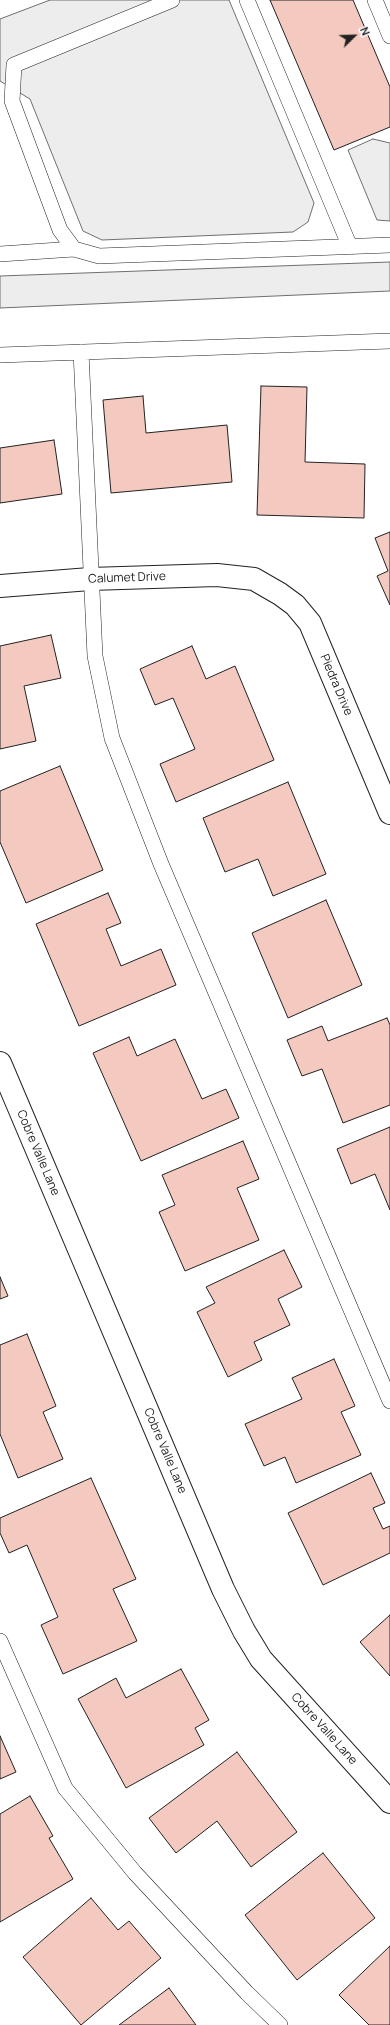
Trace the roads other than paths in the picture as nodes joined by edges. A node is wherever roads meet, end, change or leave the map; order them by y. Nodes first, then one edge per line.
1 (172, 0) edge
2 (246, 0) edge
3 (375, 0) edge
4 (390, 36) edge
5 (390, 245) edge
6 (350, 247) junction
7 (74, 249) junction
8 (0, 254) edge
9 (390, 341) edge
10 (81, 352) junction
11 (0, 355) edge
12 (90, 579) junction
13 (254, 579) joint
14 (0, 586) edge
15 (390, 813) edge
16 (0, 1063) edge
17 (390, 1401) edge
18 (0, 1641) edge
19 (390, 1802) edge
20 (280, 2025) edge

1 - 7 lane
2 - 6 lane
3 - 4 lane
5 - 6 lane
6 - 7 lane
7 - 8 lane
9 - 10 lane
10 - 11 lane
10 - 12 lane
12 - 13 street, Calumet Drive
12 - 14 street, Calumet Drive
12 - 17 lane
13 - 15 street, Piedra Drive
16 - 19 street, Cobre Valle Lane
18 - 20 lane

